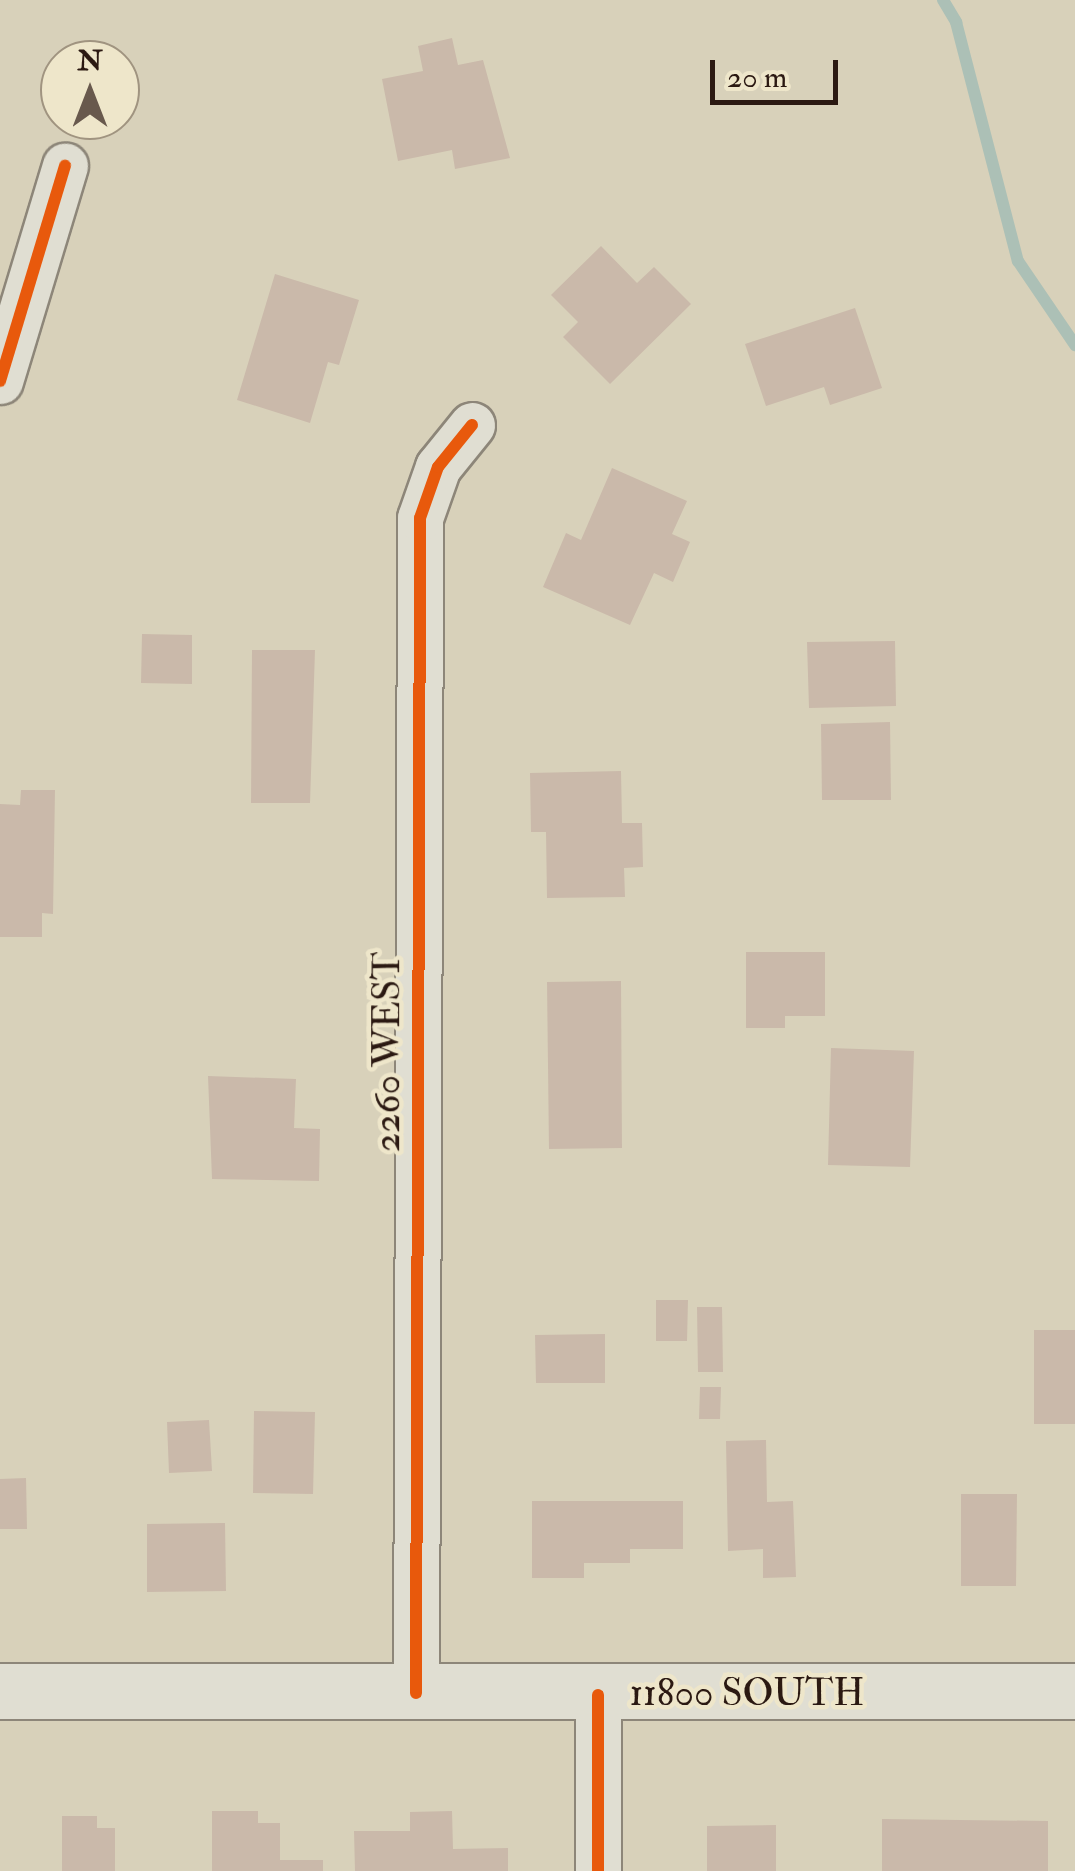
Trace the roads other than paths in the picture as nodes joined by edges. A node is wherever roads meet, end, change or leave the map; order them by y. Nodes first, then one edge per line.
1 (65, 166) dead end
2 (0, 381) edge
3 (472, 426) dead end
4 (0, 1690) edge
5 (1075, 1691) edge
6 (416, 1693) junction
7 (598, 1695) junction
8 (598, 1871) edge

1 - 2 street
3 - 6 street, 2260 WEST
4 - 6 main road, 11800 SOUTH
5 - 7 main road, 11800 SOUTH
6 - 7 main road, 11800 SOUTH
7 - 8 street

